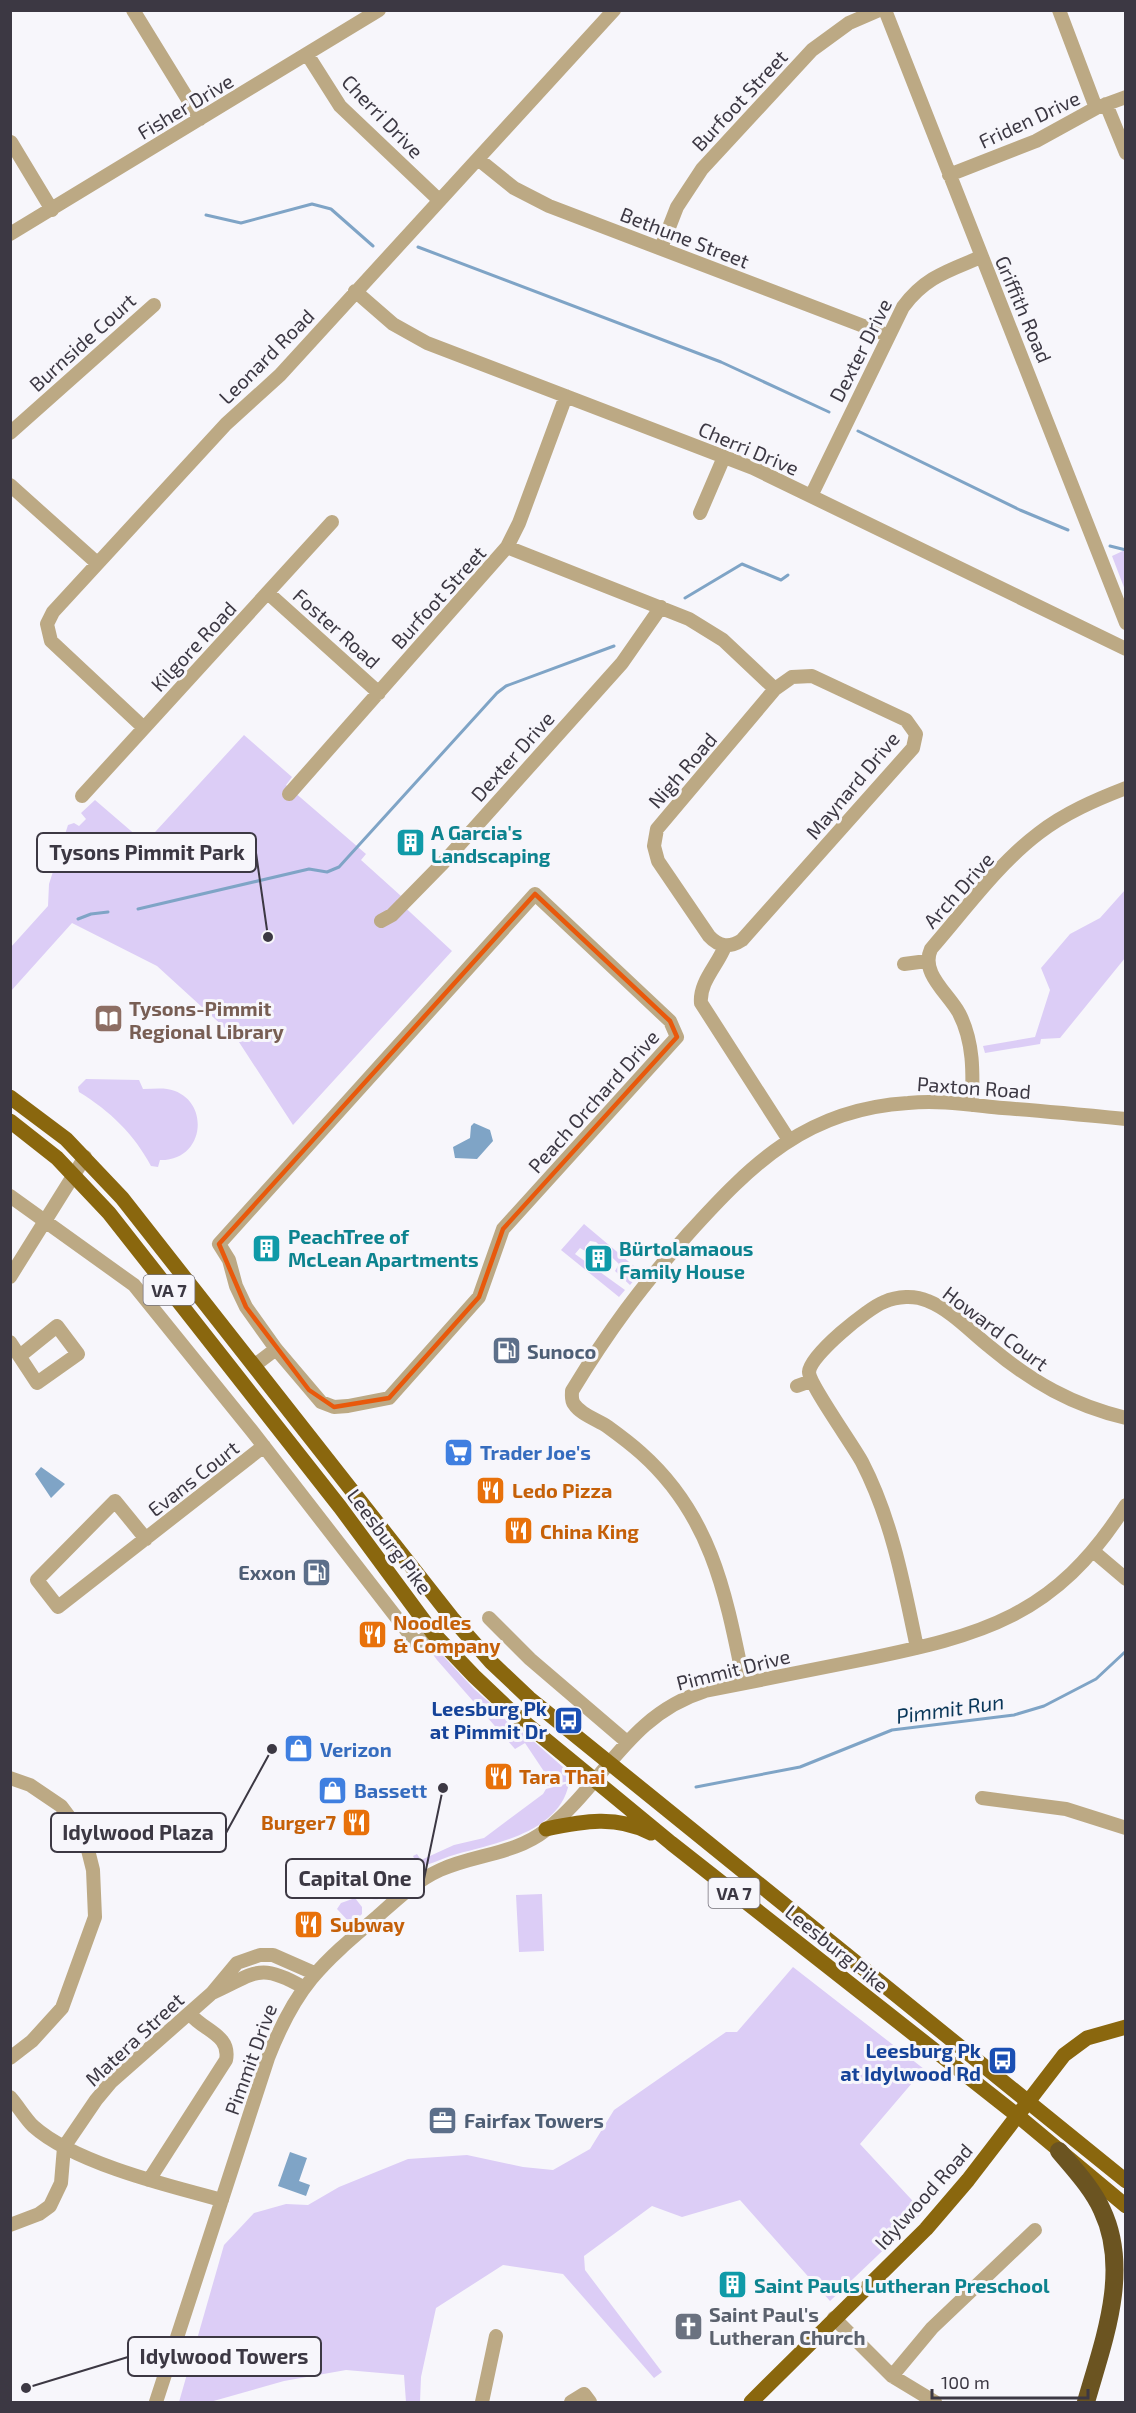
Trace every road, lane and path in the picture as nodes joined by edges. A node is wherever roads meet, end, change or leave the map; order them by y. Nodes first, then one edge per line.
1 (133, 10) edge
2 (614, 10) edge
3 (879, 10) edge
4 (885, 10) edge
5 (1059, 10) edge
6 (372, 12) edge
7 (307, 54) junction
8 (1125, 97) edge
9 (1101, 106) junction
10 (200, 119) junction
11 (11, 141) edge
12 (1125, 153) edge
13 (478, 159) junction
14 (949, 175) junction
15 (439, 200) junction
16 (52, 210) junction
17 (10, 234) edge
18 (661, 248) junction
19 (981, 257) junction
20 (355, 291) junction
21 (153, 305) dead end
22 (887, 335) junction
23 (566, 396) junction
24 (10, 433) edge
25 (724, 457) junction
26 (10, 485) edge
27 (811, 496) junction
28 (700, 513) dead end
29 (332, 522) dead end
30 (507, 547) junction
31 (97, 563) junction
32 (268, 593) junction
33 (661, 608) junction
34 (1125, 623) edge
35 (1125, 650) edge
36 (775, 689) junction
37 (379, 693) junction
38 (144, 728) junction
39 (1125, 788) edge
40 (289, 794) dead end
41 (82, 796) dead end
42 (381, 921) dead end
43 (725, 946) junction
44 (927, 961) junction
45 (904, 964) dead end
46 (10, 1097) edge
47 (972, 1105) junction
48 (1125, 1119) edge
49 (10, 1120) edge
50 (789, 1140) junction
51 (85, 1157) junction
52 (75, 1175) junction
53 (10, 1197) edge
54 (46, 1221) junction
55 (10, 1277) edge
56 (10, 1342) edge
57 (276, 1348) junction
58 (21, 1355) dead end
59 (255, 1365) junction
60 (811, 1381) junction
61 (796, 1386) dead end
62 (1125, 1418) edge
63 (264, 1446) junction
64 (1125, 1505) edge
65 (146, 1539) junction
66 (1093, 1551) junction
67 (1125, 1579) edge
68 (489, 1618) dead end
69 (433, 1633) junction
70 (917, 1648) junction
71 (744, 1683) junction
72 (627, 1742) junction
73 (608, 1762) junction
74 (10, 1778) edge
75 (595, 1779) junction
76 (982, 1798) dead end
77 (1125, 1828) edge
78 (546, 1829) junction
79 (671, 1843) junction
80 (314, 1973) junction
81 (303, 1987) junction
82 (212, 1993) junction
83 (190, 2014) junction
84 (1125, 2027) edge
85 (10, 2058) edge
86 (10, 2097) edge
87 (1029, 2101) junction
88 (1018, 2116) junction
89 (64, 2147) junction
90 (1059, 2151) junction
91 (149, 2180) junction
92 (1125, 2181) edge
93 (222, 2200) junction
94 (1125, 2205) edge
95 (10, 2224) edge
96 (1035, 2230) dead end
97 (834, 2318) junction
98 (496, 2336) dead end
99 (1104, 2337) junction
100 (892, 2376) junction
101 (911, 2397) edge
102 (156, 2403) edge
103 (482, 2403) edge
104 (571, 2403) edge
105 (590, 2403) edge
106 (751, 2403) edge
107 (935, 2403) edge
108 (1086, 2403) edge
109 (1101, 2403) edge

1 - 10 street
2 - 13 street, Leonard Road
3 - 18 street, Burfoot Street
4 - 14 street, Griffith Road
5 - 9 street
6 - 7 street, Fisher Drive
7 - 10 street, Fisher Drive
7 - 15 street, Cherri Drive
8 - 9 street, Friden Drive
9 - 12 street
9 - 14 street, Friden Drive
10 - 16 street, Fisher Drive
11 - 16 street
13 - 15 street, Leonard Road
13 - 18 street, Bethune Street
14 - 19 street, Griffith Road
15 - 20 street, Leonard Road
16 - 17 street, Fisher Drive
18 - 22 street, Bethune Street
19 - 22 street, Dexter Drive
19 - 34 street, Griffith Road
20 - 23 street, Cherri Drive
20 - 31 street, Leonard Road
21 - 24 street, Burnside Court
22 - 27 street, Dexter Drive
23 - 25 street, Cherri Drive
23 - 30 street, Burfoot Street
25 - 27 street, Cherri Drive
25 - 28 street
26 - 31 street
27 - 35 street, Cherri Drive
29 - 32 street, Kilgore Road
30 - 33 street
30 - 37 street, Burfoot Street
31 - 38 street, Leonard Road
32 - 37 street, Foster Road
32 - 38 street, Kilgore Road
33 - 36 street
33 - 42 street, Dexter Drive
36 - 43 street, Nigh Road
36 - 43 street, Maynard Drive
37 - 40 street, Burfoot Street
38 - 41 street, Kilgore Road
39 - 44 street, Arch Drive
43 - 50 street
44 - 45 street
44 - 47 street
46 - 51 main road, Leesburg Pike / VA 7
47 - 48 street, Paxton Road
47 - 50 street, Paxton Road
49 - 52 main road, Leesburg Pike / VA 7
50 - 71 street, Paxton Road
51 - 52 street
51 - 59 main road, Leesburg Pike / VA 7
52 - 54 street
52 - 69 main road, Leesburg Pike / VA 7
53 - 54 street
54 - 55 street
54 - 63 street
56 - 58 street
57 - 57 street, Peach Orchard Drive
57 - 59 street
59 - 73 main road, Leesburg Pike / VA 7
60 - 61 street
60 - 62 street, Howard Court
60 - 70 street
63 - 65 street, Evans Court
63 - 69 street
64 - 66 street, Pimmit Drive
65 - 65 street, Evans Court
66 - 67 street
66 - 70 street, Pimmit Drive
68 - 72 street
69 - 75 main road, Leesburg Pike / VA 7
70 - 71 street, Pimmit Drive
71 - 72 street, Pimmit Drive
72 - 73 street, Pimmit Drive
73 - 75 street, Pimmit Drive
73 - 87 main road, Leesburg Pike / VA 7
74 - 85 street
75 - 78 street, Pimmit Drive
75 - 79 main road, Leesburg Pike / VA 7
76 - 77 street
78 - 79 main road
78 - 80 street, Pimmit Drive
79 - 88 main road, Leesburg Pike / VA 7
80 - 81 street, Pimmit Drive
80 - 82 street, Matera Street
81 - 82 street, Matera Street
81 - 93 street, Pimmit Drive
82 - 83 street, Matera Street
83 - 89 street, Matera Street
83 - 91 street
84 - 87 main road, Idylwood Road
86 - 89 street
87 - 88 main road, Idylwood Road
87 - 92 main road, Leesburg Pike / VA 7
88 - 90 main road, Leesburg Pike / VA 7
88 - 97 main road, Idylwood Road
89 - 91 street
89 - 95 street
90 - 94 main road, Leesburg Pike / VA 7
90 - 99 highway
91 - 93 street
93 - 102 street, Pimmit Drive
96 - 100 street
97 - 100 street
97 - 106 main road, Idylwood Road
98 - 103 street
99 - 108 highway
99 - 109 highway
100 - 101 street
101 - 107 street
104 - 105 street

